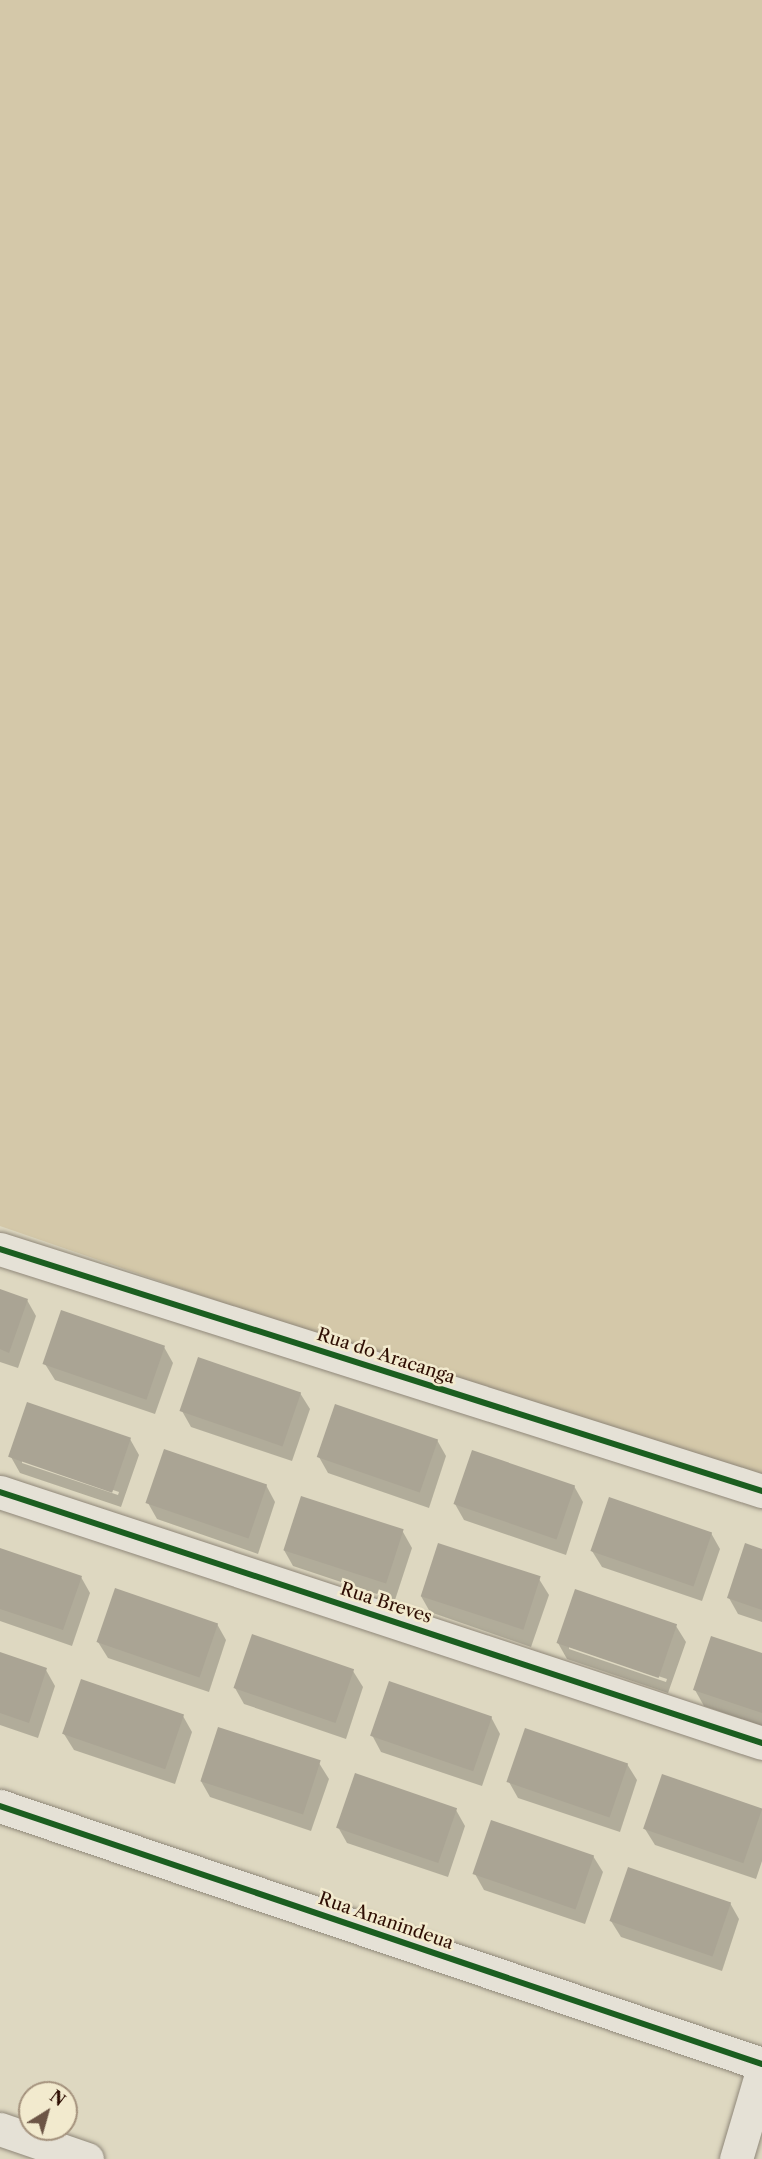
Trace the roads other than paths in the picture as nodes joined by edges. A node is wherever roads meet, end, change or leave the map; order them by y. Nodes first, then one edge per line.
1 (0, 1249) edge
2 (762, 1491) edge
3 (0, 1492) edge
4 (762, 1743) edge
5 (0, 1806) edge
6 (762, 2064) edge
7 (762, 2071) edge
8 (0, 2130) edge
9 (87, 2159) edge
10 (736, 2159) edge

1 - 2 street, Rua do Aracanga
3 - 4 street, Rua Breves
5 - 6 street, Rua Ananindeua
7 - 10 street
8 - 9 street

